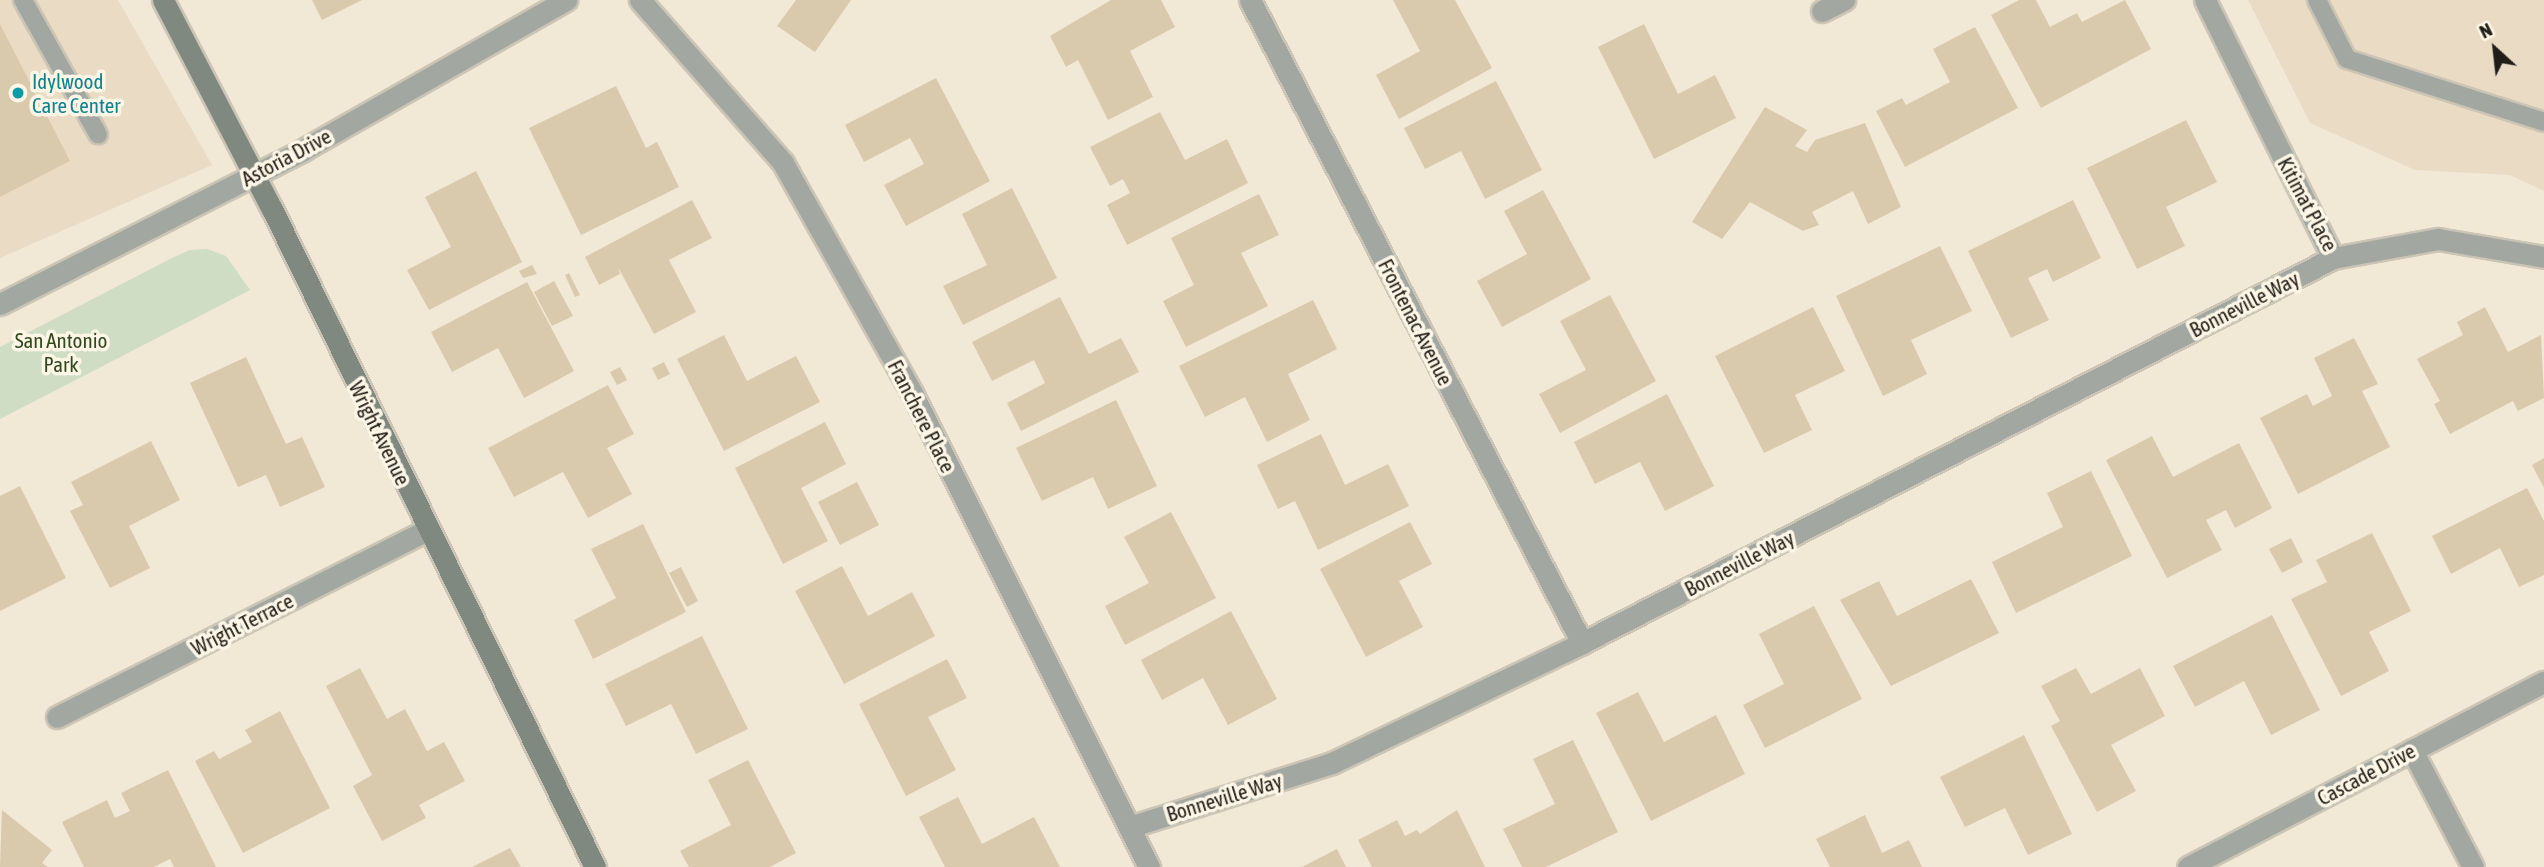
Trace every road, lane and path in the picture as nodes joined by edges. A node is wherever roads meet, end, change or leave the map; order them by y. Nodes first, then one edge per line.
1 (23, 0) edge
2 (163, 0) edge
3 (566, 0) edge
4 (640, 0) edge
5 (1250, 0) edge
6 (1844, 0) edge
7 (2205, 0) edge
8 (2318, 0) edge
9 (1822, 11) dead end
10 (2544, 122) edge
11 (98, 134) dead end
12 (254, 175) junction
13 (2544, 257) edge
14 (2333, 258) junction
15 (0, 304) edge
16 (427, 530) junction
17 (1582, 643) junction
18 (2544, 682) edge
19 (57, 717) dead end
20 (2412, 750) junction
21 (1129, 827) junction
22 (594, 867) edge
23 (1149, 867) edge
24 (2188, 867) edge
25 (2473, 867) edge

1 - 11 lane
2 - 12 street, Wright Avenue
3 - 12 street, Astoria Drive
4 - 21 street, Franchere Place
5 - 17 street, Frontenac Avenue
6 - 9 street
7 - 14 street, Kitimat Place
8 - 10 lane
12 - 15 street, Astoria Drive
12 - 16 street, Wright Avenue
13 - 14 street, Kitimat Place
14 - 17 street, Bonneville Way
16 - 19 street, Wright Terrace
16 - 22 street, Wright Avenue
17 - 21 street, Bonneville Way
18 - 20 street, Cascade Drive
20 - 24 street, Cascade Drive
20 - 25 street
21 - 23 street, Franchere Place

